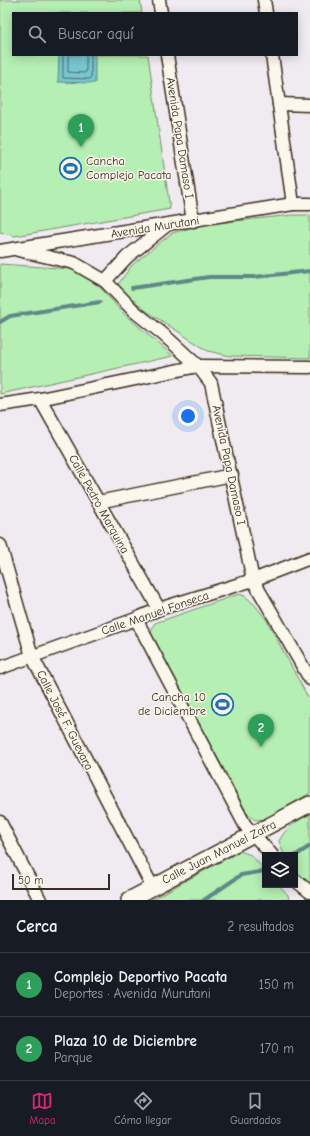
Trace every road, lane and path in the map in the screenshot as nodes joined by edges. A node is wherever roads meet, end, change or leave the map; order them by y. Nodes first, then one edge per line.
1 (159, 0) edge
2 (264, 0) edge
3 (161, 12) edge
4 (266, 12) edge
5 (167, 56) edge
6 (272, 56) edge
7 (279, 104) junction
8 (310, 105) edge
9 (292, 204) junction
10 (310, 204) edge
11 (193, 221) junction
12 (168, 225) junction
13 (4, 248) edge
14 (105, 281) junction
15 (198, 366) junction
16 (310, 367) edge
17 (40, 399) junction
18 (0, 405) edge
19 (232, 475) junction
20 (98, 502) junction
21 (0, 545) edge
22 (310, 558) edge
23 (253, 580) junction
24 (159, 609) junction
25 (136, 619) junction
26 (32, 656) junction
27 (0, 668) edge
28 (310, 679) edge
29 (310, 804) edge
30 (0, 822) edge
31 (254, 835) junction
32 (3, 836) edge
33 (269, 852) edge
34 (298, 882) edge
35 (152, 886) junction
36 (310, 892) edge
37 (40, 900) edge
38 (129, 900) edge

1 - 3 street
2 - 4 street
5 - 11 street, Avenida Papa Damaso I
6 - 7 street
7 - 8 street
7 - 9 street
9 - 10 street, Avenida Murutani
9 - 11 street, Avenida Murutani
11 - 12 street, Avenida Murutani
12 - 13 street, Avenida Murutani
12 - 14 street
13 - 14 street, Avenida Papa Damaso I
14 - 15 street, Avenida Papa Damaso I
15 - 16 street
15 - 17 street
15 - 19 street, Avenida Papa Damaso I
17 - 18 street
17 - 20 street, Calle Pedro Marquina
19 - 20 street
19 - 23 street, Avenida Papa Damaso I
20 - 24 street, Calle Pedro Marquina
21 - 26 street, Calle José F. Guevara
22 - 23 street, Calle Manuel Fonseca
23 - 24 street, Calle Manuel Fonseca
23 - 28 street, Avenida Papa Damaso I
24 - 25 street, Calle Manuel Fonseca
25 - 26 street, Calle Manuel Fonseca
25 - 31 street
26 - 27 street, Calle Manuel Fonseca
26 - 35 street, Calle José F. Guevara
29 - 31 street, Calle Juan Manuel Zafra
30 - 32 street
31 - 33 street
31 - 35 street, Calle Juan Manuel Zafra
32 - 37 street
34 - 36 street
35 - 38 street, Calle Juan Manuel Zafra

